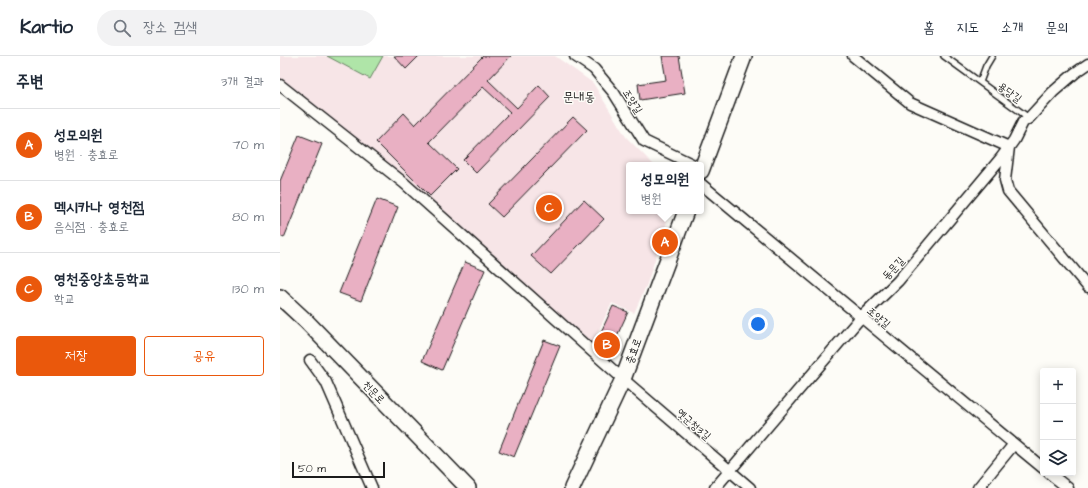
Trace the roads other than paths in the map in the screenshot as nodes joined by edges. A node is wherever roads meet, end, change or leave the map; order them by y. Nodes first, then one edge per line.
1 (575, 56) edge
2 (744, 56) edge
3 (853, 56) edge
4 (944, 56) edge
5 (992, 56) edge
6 (1088, 64) edge
7 (980, 82) junction
8 (280, 85) edge
9 (1029, 118) junction
10 (1009, 146) junction
11 (687, 162) edge
12 (701, 162) edge
13 (704, 186) edge
14 (685, 214) edge
15 (1088, 287) edge
16 (280, 297) edge
17 (861, 317) junction
18 (310, 360) dead end
19 (623, 379) junction
20 (1014, 444) junction
21 (1040, 466) edge
22 (730, 471) junction
23 (1053, 476) edge
24 (372, 488) edge
25 (468, 488) edge
26 (572, 488) edge
27 (715, 488) edge
28 (750, 488) edge
29 (978, 488) edge
30 (1068, 488) edge

1 - 11 street, 조양길
2 - 12 street
3 - 10 street
4 - 7 lane, 용당길
5 - 7 lane
6 - 9 street, 동문길
7 - 9 lane, 용당길
8 - 19 street, 옛군청3길
9 - 10 street, 동문길
10 - 15 street
10 - 17 street, 동문길
13 - 17 street, 조양길
14 - 19 street, 충효로
16 - 25 street, 천문로
17 - 20 street, 조양길
17 - 22 street, 동문길
18 - 24 street
19 - 22 street, 옛군청3길
19 - 26 street, 충효로
20 - 21 street, 조양길
20 - 29 street
22 - 27 street, 동문길
22 - 28 street, 옛군청3길
23 - 30 street

